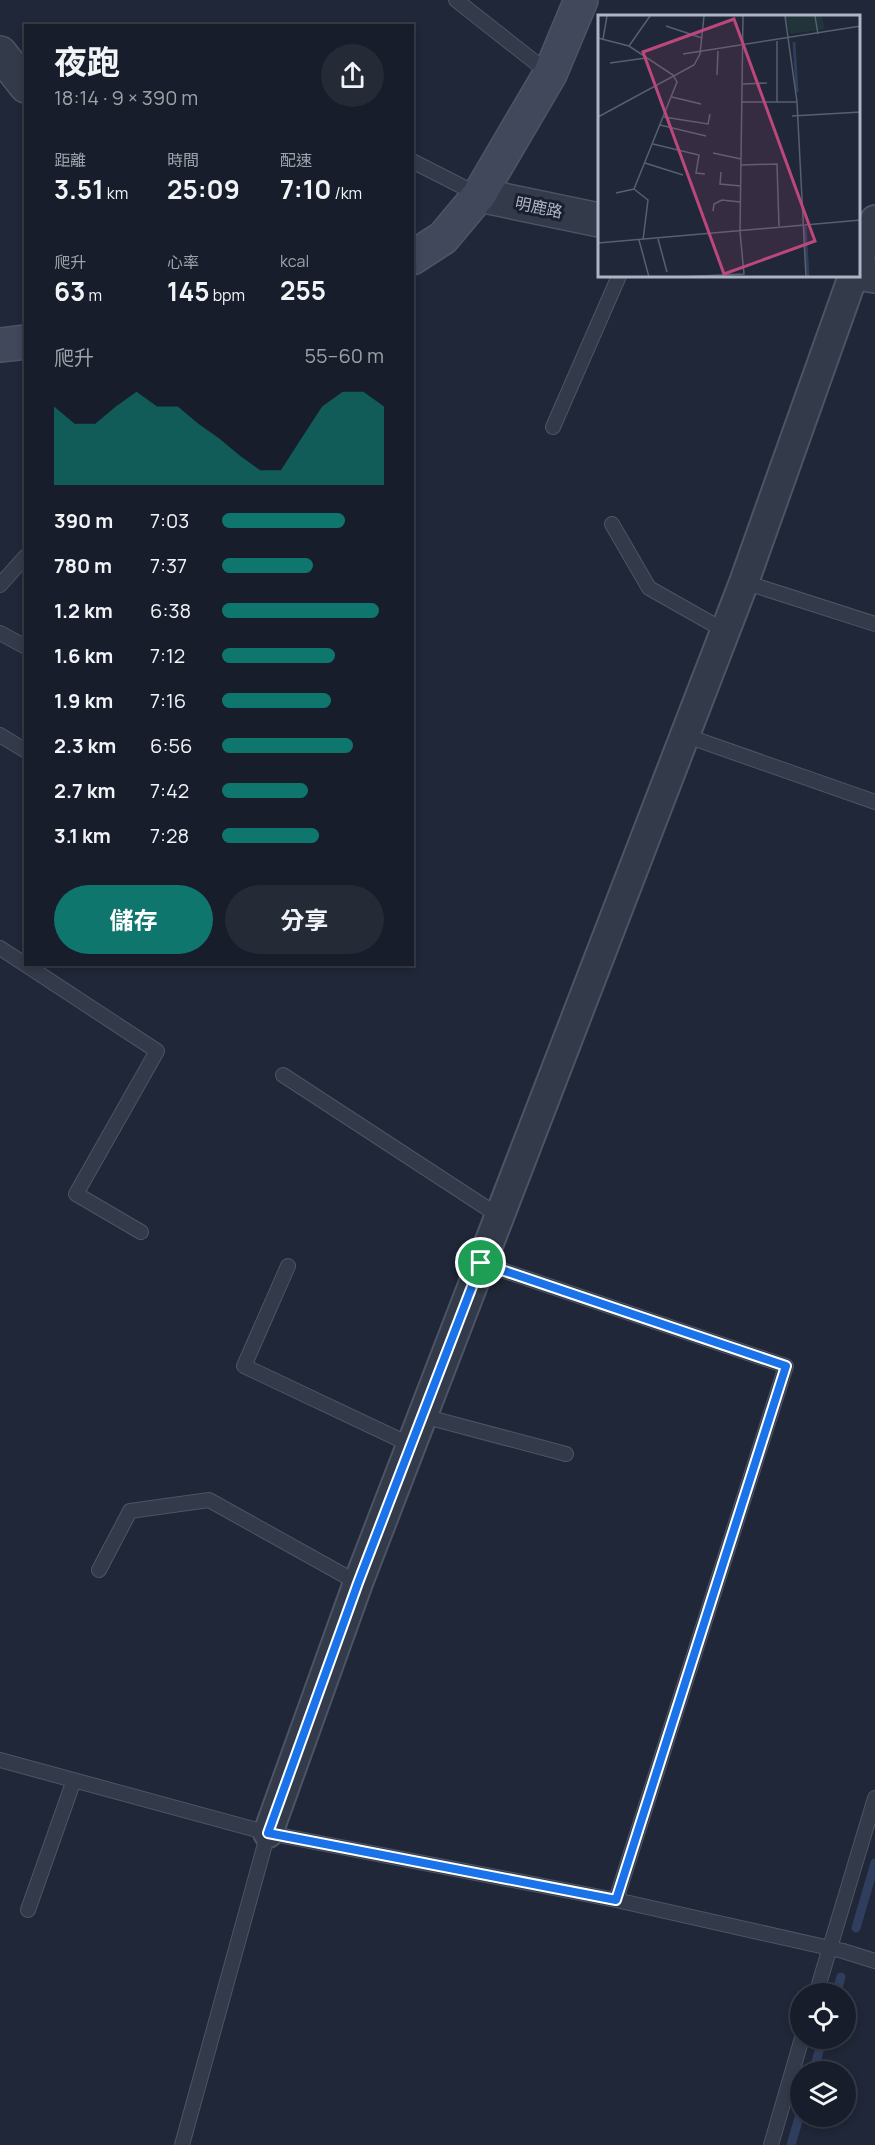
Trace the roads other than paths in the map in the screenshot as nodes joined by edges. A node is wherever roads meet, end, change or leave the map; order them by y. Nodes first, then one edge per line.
1 (456, 0) edge
2 (581, 0) edge
3 (550, 74) junction
4 (414, 162) edge
5 (479, 195) junction
6 (598, 220) edge
7 (875, 220) edge
8 (860, 256) edge
9 (414, 257) edge
10 (860, 273) edge
11 (875, 276) edge
12 (618, 278) edge
13 (852, 278) edge
14 (24, 342) edge
15 (0, 345) edge
16 (553, 427) dead end
17 (612, 524) dead end
18 (24, 558) edge
19 (744, 582) junction
20 (0, 585) edge
21 (875, 624) edge
22 (725, 631) junction
23 (0, 633) edge
24 (24, 646) edge
25 (0, 735) edge
26 (684, 735) junction
27 (24, 751) edge
28 (875, 802) edge
29 (0, 948) edge
30 (24, 964) edge
31 (27, 966) edge
32 (283, 1075) dead end
33 (499, 1216) junction
34 (141, 1232) dead end
35 (481, 1263) junction
36 (288, 1266) dead end
37 (423, 1416) junction
38 (411, 1445) junction
39 (566, 1454) dead end
40 (99, 1570) dead end
41 (358, 1583) junction
42 (0, 1760) edge
43 (74, 1780) junction
44 (875, 1798) edge
45 (268, 1833) junction
46 (616, 1900) junction
47 (28, 1911) dead end
48 (829, 1949) junction
49 (875, 1961) edge
50 (819, 1983) edge
51 (799, 2049) edge
52 (182, 2145) edge
53 (771, 2145) edge

1 - 3 lane
2 - 3 main road
3 - 5 main road
4 - 5 lane
5 - 6 street, 明鹿路
5 - 9 main road
7 - 8 street
10 - 11 street
12 - 16 lane
13 - 19 street
14 - 15 main road
17 - 22 lane
18 - 20 lane
19 - 21 lane
19 - 22 street
22 - 26 street
23 - 24 lane
25 - 27 lane
26 - 28 lane
26 - 33 street
29 - 30 lane
31 - 34 lane
32 - 33 lane
33 - 35 street
35 - 37 street
35 - 46 lane
36 - 38 lane
37 - 38 street
37 - 39 lane
38 - 41 street
40 - 41 lane
41 - 45 street
42 - 43 lane
43 - 45 lane
43 - 47 lane
44 - 48 lane
45 - 46 lane
45 - 52 lane
46 - 48 lane
48 - 49 lane
48 - 50 lane
51 - 53 lane

